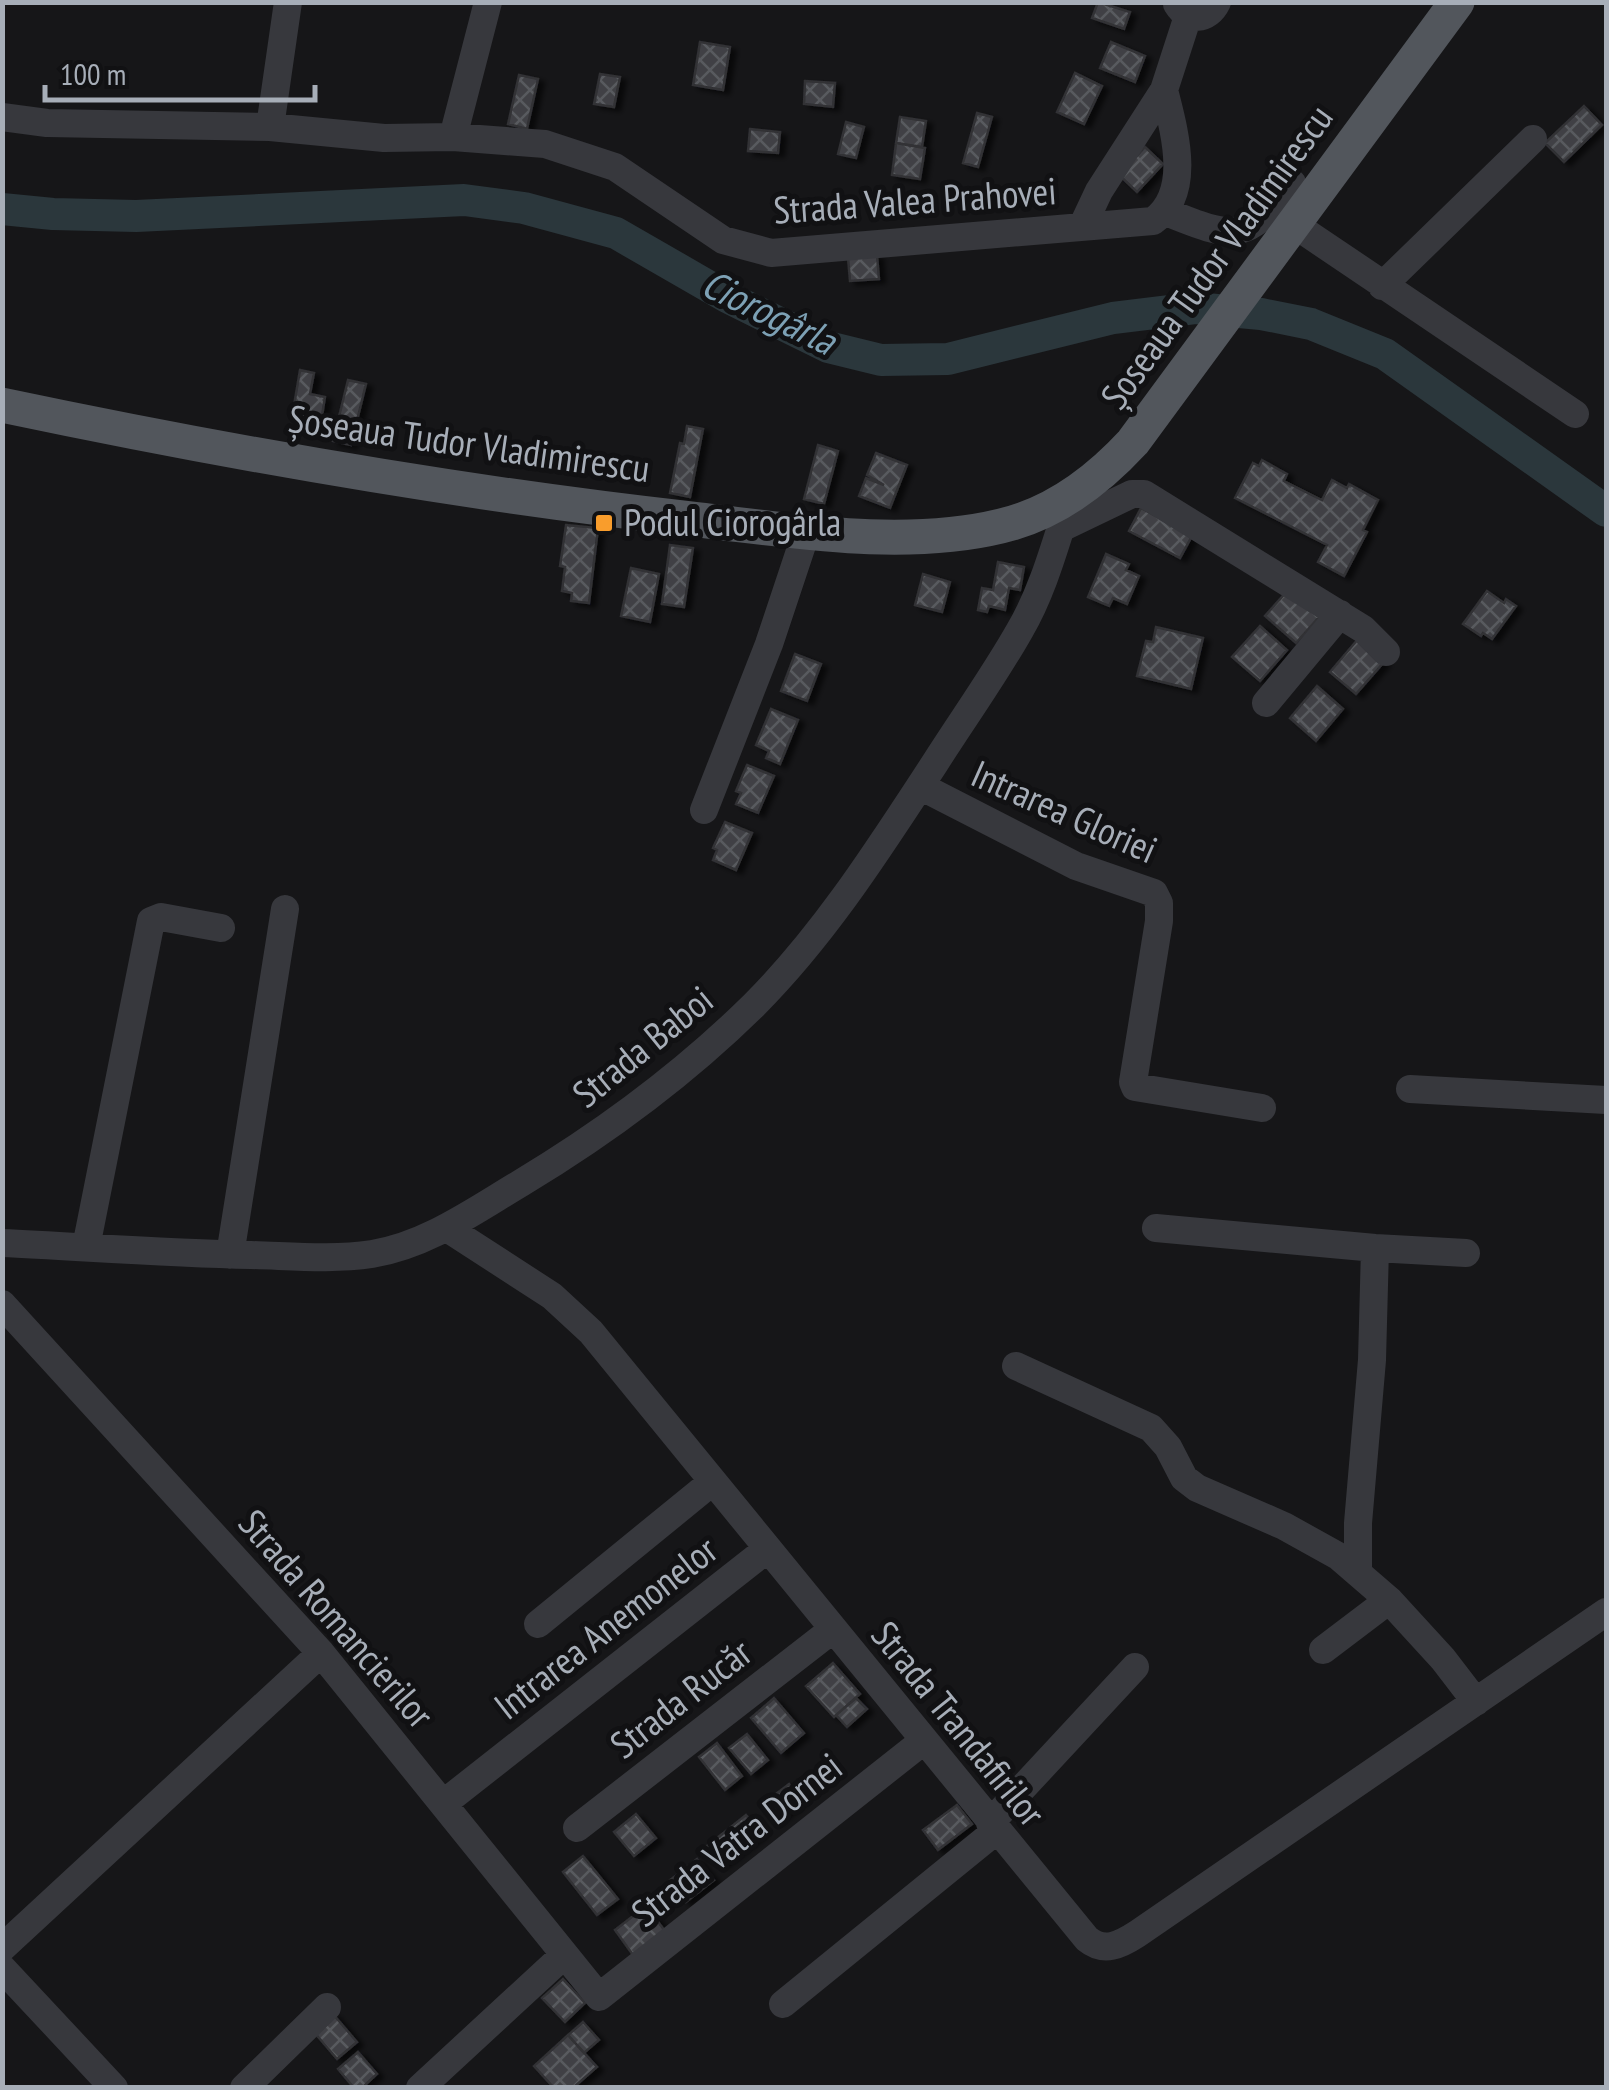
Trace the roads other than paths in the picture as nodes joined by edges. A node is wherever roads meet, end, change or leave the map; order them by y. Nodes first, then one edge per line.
1 (288, 2) edge
2 (488, 2) edge
3 (1217, 2) edge
4 (1457, 2) edge
5 (1183, 9) edge
6 (1164, 90) junction
7 (2, 117) edge
8 (270, 127) junction
9 (454, 137) junction
10 (1533, 139) dead end
11 (1292, 183) dead end
12 (1166, 212) junction
13 (1083, 225) junction
14 (1292, 229) junction
15 (1382, 286) junction
16 (2, 405) edge
17 (1575, 414) dead end
18 (1066, 512) junction
19 (806, 530) junction
20 (1340, 614) junction
21 (1386, 652) dead end
22 (1266, 702) dead end
23 (920, 786) junction
24 (704, 810) dead end
25 (284, 909) dead end
26 (221, 928) dead end
27 (1410, 1089) dead end
28 (1606, 1100) edge
29 (1262, 1108) dead end
30 (447, 1228) junction
31 (1156, 1228) dead end
32 (2, 1243) edge
33 (86, 1247) junction
34 (1376, 1248) junction
35 (1466, 1253) dead end
36 (230, 1255) junction
37 (2, 1304) edge
38 (1016, 1366) dead end
39 (712, 1482) junction
40 (766, 1550) junction
41 (1358, 1572) junction
42 (1388, 1600) junction
43 (1606, 1612) edge
44 (538, 1624) dead end
45 (832, 1630) junction
46 (1323, 1650) dead end
47 (321, 1653) junction
48 (1135, 1667) dead end
49 (1476, 1702) junction
50 (922, 1742) junction
51 (444, 1803) junction
52 (994, 1827) junction
53 (577, 1828) dead end
54 (2, 1948) edge
55 (564, 1955) junction
56 (2, 1968) edge
57 (599, 1997) joint
58 (783, 2004) dead end
59 (327, 2007) dead end
60 (114, 2088) edge
61 (244, 2088) edge
62 (420, 2088) edge

1 - 8 street
2 - 9 street
3 - 5 street
4 - 14 main road, Șoseaua Tudor Vladimirescu
5 - 6 street, Strada Valea Prahovei
6 - 12 street, Strada Valea Prahovei
6 - 13 street, Strada Valea Prahovei
7 - 8 street, Strada Valea Prahovei
8 - 9 street, Strada Valea Prahovei
9 - 13 street, Strada Valea Prahovei
10 - 15 street
11 - 12 street
12 - 13 street, Strada Valea Prahovei
14 - 15 street
14 - 18 main road, Șoseaua Tudor Vladimirescu
15 - 17 street
16 - 19 main road, Șoseaua Tudor Vladimirescu
18 - 19 main road, Șoseaua Tudor Vladimirescu
18 - 20 street
18 - 23 street, Strada Baboi
19 - 24 street
20 - 21 street
20 - 22 street
23 - 29 street, Intrarea Gloriei
23 - 30 street, Strada Baboi
25 - 36 street
26 - 33 street
27 - 28 street
30 - 36 street, Strada Baboi
30 - 39 street, Strada Trandafirilor
31 - 34 street
32 - 33 street, Strada Baboi
33 - 36 street, Strada Baboi
34 - 35 street
34 - 41 street
37 - 47 street, Strada Romancierilor
38 - 41 street
39 - 40 street, Strada Trandafirilor
39 - 44 street
40 - 45 street, Strada Trandafirilor
40 - 51 street, Intrarea Anemonelor
41 - 42 street
42 - 46 street
42 - 49 street
43 - 49 street, Strada Trandafirilor
45 - 50 street, Strada Trandafirilor
45 - 53 street, Strada Rucăr
47 - 51 street, Strada Romancierilor
47 - 54 street
48 - 52 street
49 - 52 street, Strada Trandafirilor
50 - 52 street, Strada Trandafirilor
50 - 57 street, Strada Vatra Dornei
51 - 55 street, Strada Romancierilor
52 - 58 street
55 - 57 street, Strada Romancierilor
55 - 62 street
56 - 60 street
59 - 61 street

